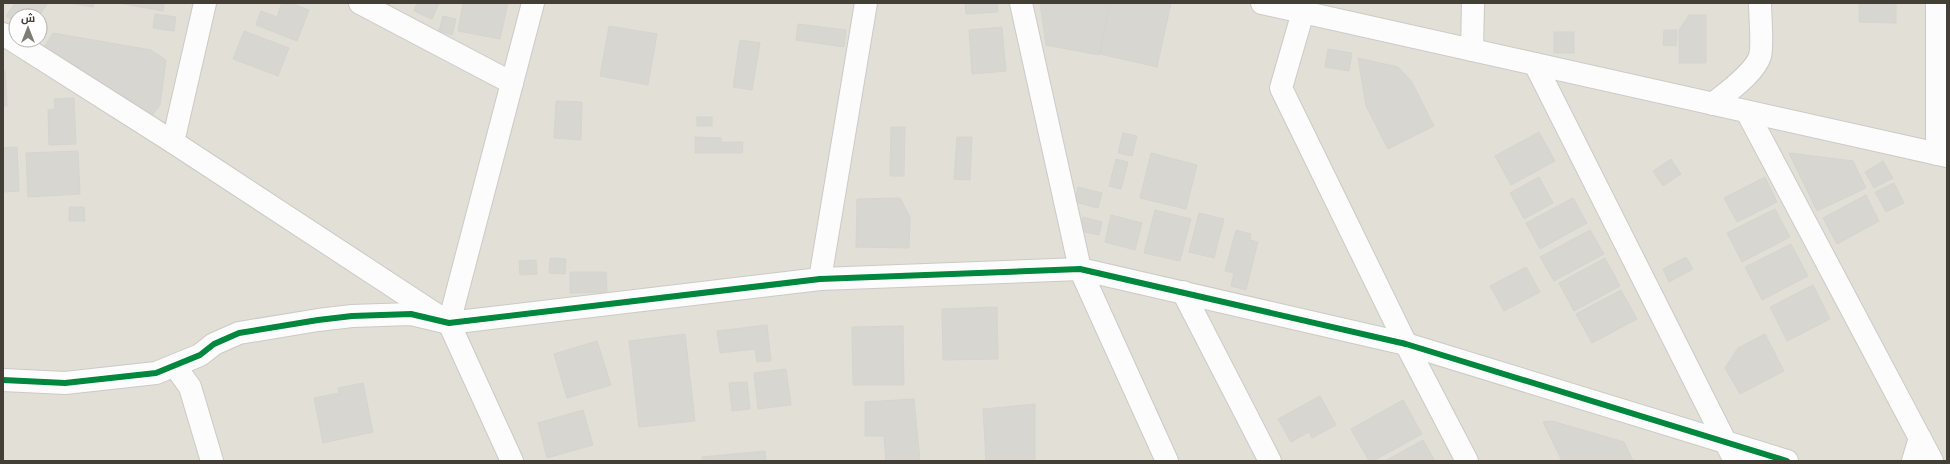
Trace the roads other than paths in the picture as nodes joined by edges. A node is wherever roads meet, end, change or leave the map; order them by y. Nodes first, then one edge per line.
1 (205, 3) edge
2 (360, 3) edge
3 (533, 3) edge
4 (866, 3) edge
5 (1021, 3) edge
6 (1262, 3) edge
7 (1473, 3) edge
8 (1760, 3) edge
9 (1937, 3) edge
10 (1302, 12) junction
11 (3, 34) edge
12 (1472, 50) junction
13 (1535, 64) junction
14 (512, 83) junction
15 (1713, 104) junction
16 (1747, 112) junction
17 (174, 142) junction
18 (1942, 155) edge
19 (1080, 269) junction
20 (820, 279) junction
21 (1183, 292) junction
22 (449, 323) junction
23 (1406, 344) junction
24 (175, 366) junction
25 (3, 380) edge
26 (1920, 438) junction
27 (1724, 441) junction
28 (212, 461) edge
29 (512, 461) edge
30 (1167, 461) edge
31 (1270, 461) edge
32 (1467, 461) edge
33 (1736, 461) edge
34 (1787, 461) edge
35 (1913, 461) edge
36 (1932, 461) edge

1 - 17 street
2 - 14 street
3 - 14 street
4 - 20 street
5 - 19 street
6 - 10 street
7 - 12 street
8 - 15 street
9 - 18 street
10 - 12 street
10 - 23 street
11 - 17 street
12 - 13 street
13 - 15 street
13 - 27 street
14 - 22 street
15 - 16 street
16 - 18 street
16 - 26 street
17 - 22 street
19 - 20 street
19 - 21 street
19 - 30 street
20 - 22 street
21 - 23 street
21 - 31 street
22 - 24 street
22 - 29 street
23 - 27 street
23 - 32 street
24 - 25 street
24 - 28 street
26 - 35 street
26 - 36 street
27 - 33 street
27 - 34 street

